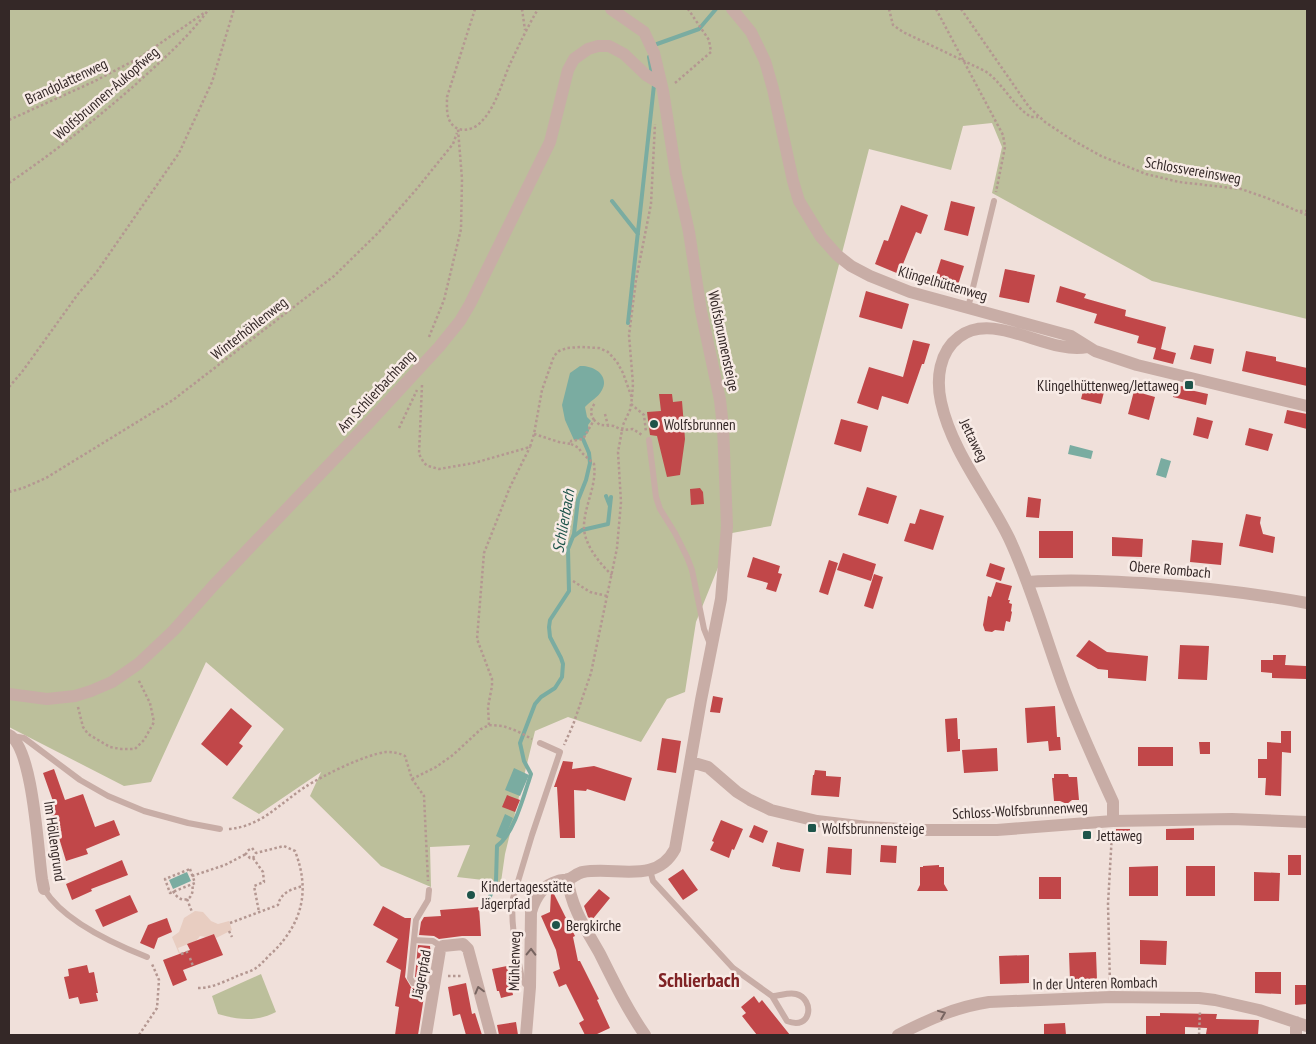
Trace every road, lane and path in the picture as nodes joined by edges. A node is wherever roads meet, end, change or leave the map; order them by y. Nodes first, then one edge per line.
1 (234, 9) edge
2 (475, 9) edge
3 (522, 9) edge
4 (538, 9) edge
5 (612, 9) edge
6 (688, 9) edge
7 (732, 9) edge
8 (889, 9) edge
9 (936, 9) edge
10 (961, 9) edge
11 (208, 10) edge
12 (525, 32) junction
13 (963, 60) junction
14 (662, 88) junction
15 (1038, 116) junction
16 (9, 120) edge
17 (655, 123) dead end
18 (458, 129) junction
19 (9, 183) edge
20 (994, 201) joint
21 (1296, 210) junction
22 (1307, 211) edge
23 (1307, 216) edge
24 (968, 308) junction
25 (1088, 346) junction
26 (425, 362) junction
27 (9, 387) edge
28 (632, 398) junction
29 (595, 403) dead end
30 (631, 404) junction
31 (1307, 406) edge
32 (605, 414) dead end
33 (594, 420) junction
34 (608, 426) junction
35 (399, 428) dead end
36 (633, 428) dead end
37 (622, 430) junction
38 (534, 434) junction
39 (648, 439) joint
40 (571, 442) junction
41 (530, 447) junction
42 (9, 492) edge
43 (612, 575) junction
44 (573, 581) dead end
45 (1028, 582) junction
46 (607, 596) junction
47 (1307, 603) edge
48 (712, 648) junction
49 (132, 670) junction
50 (9, 694) edge
51 (76, 696) junction
52 (489, 725) junction
53 (524, 734) dead end
54 (10, 736) edge
55 (540, 744) dead end
56 (560, 752) junction
57 (691, 762) junction
58 (412, 779) junction
59 (1113, 821) junction
60 (1307, 822) edge
61 (219, 829) junction
62 (218, 837) dead end
63 (256, 853) junction
64 (246, 854) junction
65 (253, 858) junction
66 (650, 870) junction
67 (192, 876) junction
68 (568, 879) junction
69 (192, 884) junction
70 (303, 886) junction
71 (44, 889) joint
72 (429, 890) joint
73 (173, 892) junction
74 (187, 899) junction
75 (192, 912) dead end
76 (259, 912) junction
77 (230, 923) dead end
78 (229, 932) dead end
79 (232, 937) dead end
80 (414, 940) junction
81 (442, 947) junction
82 (190, 951) dead end
83 (181, 954) dead end
84 (190, 958) dead end
85 (149, 960) joint
86 (193, 966) dead end
87 (463, 976) dead end
88 (438, 981) junction
89 (530, 986) junction
90 (198, 988) dead end
91 (772, 996) junction
92 (1111, 997) junction
93 (1215, 1000) junction
94 (1300, 1028) edge
95 (139, 1035) edge
96 (426, 1035) edge
97 (491, 1035) edge
98 (526, 1035) edge
99 (645, 1035) edge
100 (898, 1035) edge
101 (1199, 1035) edge

1 - 27 path
2 - 18 path
3 - 12 path
4 - 12 path
5 - 14 street
6 - 14 path
7 - 24 street, Klingelhüttenweg
8 - 13 path
9 - 13 path
10 - 15 path, Schlossvereinsweg
11 - 16 path, Brandplattenweg
11 - 19 path, Wolfsbrunnen-Aukopfweg
12 - 18 path
13 - 15 path
13 - 20 path
14 - 26 street, Am Schlierbachhang
14 - 48 street, Wolfsbrunnensteige
15 - 21 path, Schlossvereinsweg
17 - 28 path
18 - 26 path
18 - 42 path, Winterhöhlenweg
20 - 24 lane
21 - 22 path
21 - 23 path, Schlossvereinsweg
24 - 25 street, Klingelhüttenweg
25 - 31 street, Klingelhüttenweg
25 - 45 street, Jettaweg
26 - 49 street, Am Schlierbachhang
28 - 30 path
28 - 38 path
29 - 33 path
30 - 37 path
30 - 39 path
32 - 34 path
33 - 34 path
33 - 40 path
34 - 37 path
35 - 41 path
36 - 37 path
37 - 43 path
38 - 40 path
38 - 41 path
39 - 48 lane
40 - 43 path
41 - 52 path
43 - 46 path
44 - 46 path
45 - 47 street, Obere Rombach
45 - 59 street, Jettaweg
46 - 56 path
48 - 57 street, Wolfsbrunnensteige
49 - 51 street, Am Schlierbachhang
49 - 51 path
50 - 51 street, Am Schlierbachhang
52 - 53 path
52 - 58 path
54 - 61 lane, Im Höllengrund
54 - 71 street, Im Höllengrund
55 - 56 lane
56 - 89 lane
57 - 59 street, Schloss-Wolfsbrunnenweg
57 - 66 street, Wolfsbrunnensteige
58 - 61 path
58 - 72 path
59 - 60 street, Schloss-Wolfsbrunnenweg
59 - 92 path
61 - 62 lane
63 - 64 path
63 - 65 path
63 - 70 path
64 - 65 path
64 - 67 path
65 - 76 path
66 - 68 street
66 - 91 lane
67 - 69 path
67 - 73 path
89 -> 68 street, Mühlenweg
68 - 99 street
69 - 73 path
69 - 74 path
70 - 76 path
70 - 90 path
71 - 85 lane, Im Höllengrund
72 - 80 lane
73 - 74 path
74 - 75 path
76 - 77 path
78 - 79 path
80 - 81 lane
80 - 88 lane
81 - 88 street, Jägerpfad
97 -> 81 street, Jägerpfad
82 - 83 path
84 - 86 path
85 - 95 path
87 - 88 path
88 - 96 street, Jägerpfad
89 - 98 street, Mühlenweg
91 - 91 lane
92 - 93 street, In der Unteren Rombach
100 -> 92 street, In der Unteren Rombach
93 - 94 street, In der Unteren Rombach
93 - 101 path

